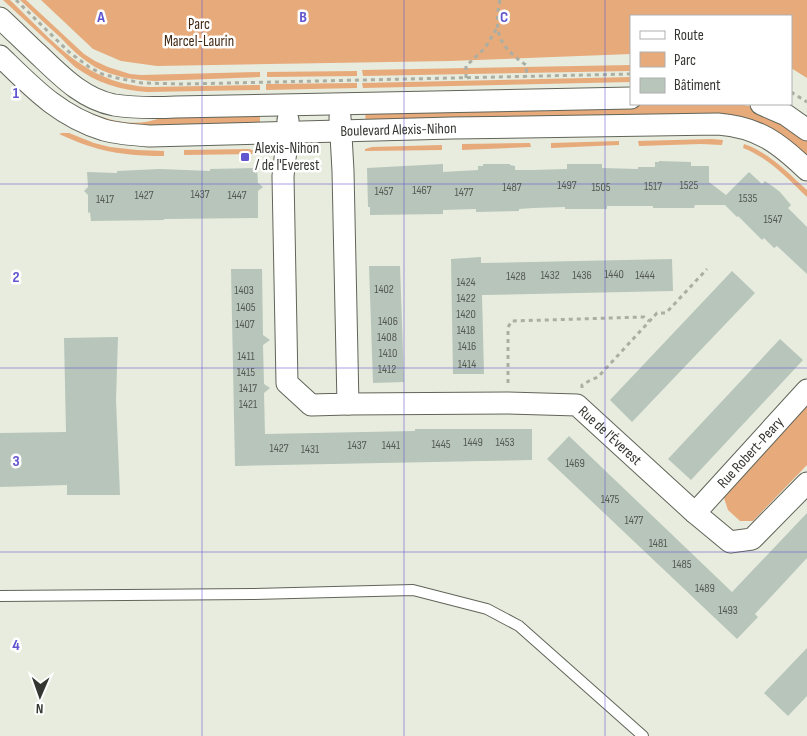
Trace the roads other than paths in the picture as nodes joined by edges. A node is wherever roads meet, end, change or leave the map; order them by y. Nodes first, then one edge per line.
1 (0, 18) edge
2 (0, 56) edge
3 (65, 97) junction
4 (630, 98) edge
5 (339, 104) junction
6 (288, 105) junction
7 (763, 105) edge
8 (807, 130) edge
9 (340, 131) junction
10 (288, 132) junction
11 (807, 170) edge
12 (807, 390) edge
13 (348, 404) junction
14 (807, 483) edge
15 (695, 514) junction
16 (0, 596) edge
17 (643, 736) edge

1 - 3 street, Boulevard Alexis-Nihon
2 - 3 street, Boulevard Alexis-Nihon
3 - 6 street, Boulevard Alexis-Nihon
3 - 10 street, Boulevard Alexis-Nihon
4 - 5 street, Boulevard Alexis-Nihon
5 - 6 street, Boulevard Alexis-Nihon
5 - 9 street
6 - 10 street, Rue de l'Éverest
7 - 8 street
9 - 10 street, Boulevard Alexis-Nihon
9 - 11 street, Boulevard Alexis-Nihon
9 - 13 street
10 - 13 street, Rue de l'Éverest
12 - 15 street, Rue Robert-Peary
13 - 15 street, Rue de l'Éverest
14 - 15 street, Rue de l'Éverest
16 - 17 lane

